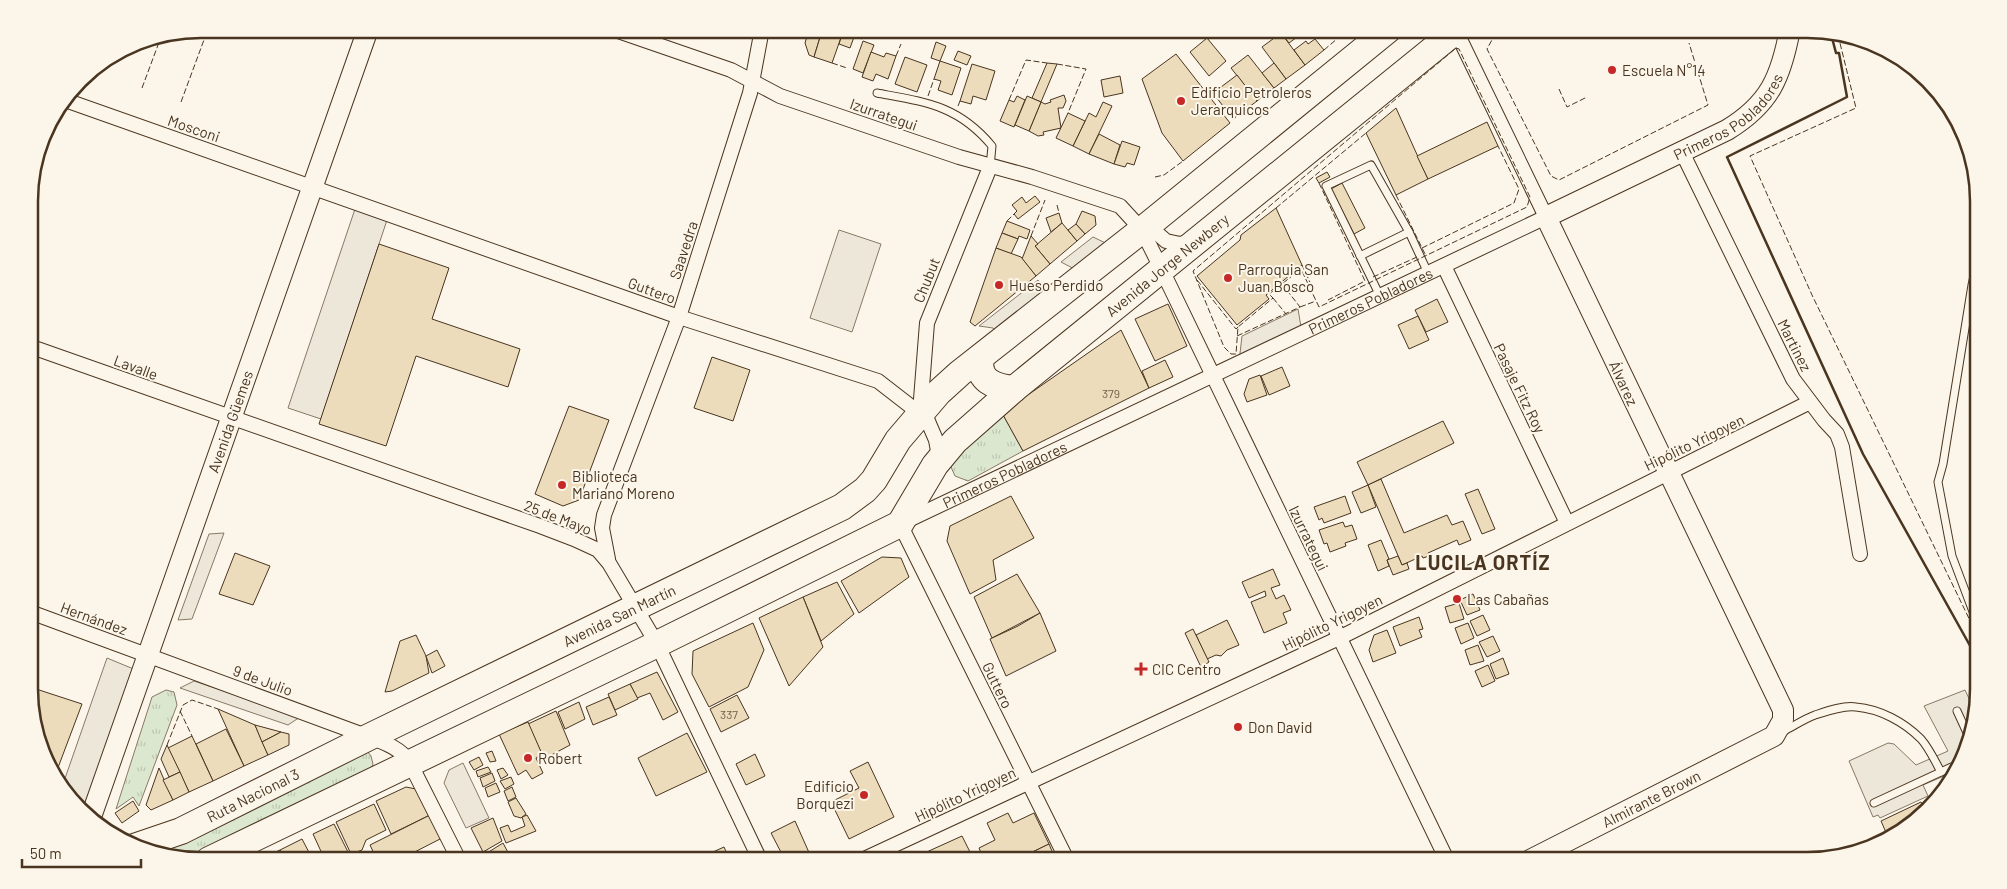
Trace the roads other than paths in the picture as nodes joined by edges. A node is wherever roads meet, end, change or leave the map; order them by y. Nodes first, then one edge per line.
1 (365, 38) edge
2 (638, 38) edge
3 (760, 38) edge
4 (1378, 38) edge
5 (1445, 38) edge
6 (1460, 38) edge
7 (1788, 38) edge
8 (753, 81) junction
9 (877, 93) dead end
10 (70, 102) edge
11 (1682, 152) junction
12 (990, 166) junction
13 (312, 187) junction
14 (1546, 217) junction
15 (1142, 230) junction
16 (1409, 232) junction
17 (1205, 236) junction
18 (1360, 256) junction
19 (1444, 266) junction
20 (1162, 270) junction
21 (1428, 273) junction
22 (1380, 296) junction
23 (1970, 297) edge
24 (679, 317) junction
25 (38, 349) edge
26 (981, 357) junction
27 (1213, 374) junction
28 (1014, 389) junction
29 (1810, 402) junction
30 (920, 413) junction
31 (232, 418) junction
32 (935, 465) junction
33 (1668, 473) junction
34 (1567, 523) junction
35 (900, 524) junction
36 (1860, 554) dead end
37 (609, 563) junction
38 (1970, 604) edge
39 (635, 606) junction
40 (38, 615) edge
41 (1339, 638) junction
42 (658, 644) junction
43 (147, 654) junction
44 (1957, 711) dead end
45 (1964, 727) edge
46 (1774, 736) junction
47 (369, 737) junction
48 (410, 763) junction
49 (1949, 768) edge
50 (1941, 772) junction
51 (1028, 782) junction
52 (1874, 803) dead end
53 (93, 811) edge
54 (148, 842) edge
55 (1063, 851) edge
56 (1443, 851) edge
57 (1547, 851) edge
58 (226, 852) edge
59 (455, 852) edge
60 (756, 852) edge
61 (880, 852) edge

1 - 13 street, Avenida Güemes
2 - 8 street, Izurrategui
3 - 8 street, Saavedra
4 - 15 highway
5 - 17 highway, Avenida Jorge Newbery
6 - 14 street, Álvarez
7 - 11 street, Primeros Pobladores
8 - 12 street, Izurrategui
8 - 24 street, Saavedra
9 - 12 lane
10 - 13 street, Mosconi
11 - 14 street, Primeros Pobladores
11 - 29 street, Martinez
12 - 15 street, Izurrategui
12 - 30 street, Chubut
13 - 24 street, Guttero
13 - 31 street, Avenida Güemes
14 - 19 street, Primeros Pobladores
14 - 33 street, Álvarez
15 - 17 street, Izurrategui
15 - 20 street, Izurrategui
15 - 26 highway
16 - 18 lane
16 - 18 lane
16 - 21 lane
17 - 20 highway, Avenida Jorge Newbery
18 - 22 lane
19 - 21 street, Primeros Pobladores
19 - 34 street, Pasaje Fitz Roy
20 - 27 street, Izurrategui
20 - 28 highway, Avenida Jorge Newbery
21 - 22 street, Primeros Pobladores
22 - 27 street, Primeros Pobladores
23 - 38 lane
24 - 30 street, Guttero
24 - 37 street, Saavedra
25 - 31 street, Lavalle
26 - 28 highway
26 - 30 highway
27 - 35 street, Primeros Pobladores
27 - 41 street, Izurrategui
28 - 32 highway, Avenida Jorge Newbery
29 - 33 street, Hipólito Yrigoyen
29 - 36 street, Martinez
30 - 32 street, Guttero
30 - 39 highway, Avenida San Martín
31 - 37 street, 25 de Mayo
31 - 43 street, Avenida Güemes
32 - 35 highway, Avenida Jorge Newbery
33 - 34 street, Hipólito Yrigoyen
33 - 46 street, Álvarez
34 - 41 street, Hipólito Yrigoyen
35 - 42 highway
35 - 51 street, Guttero
37 - 39 street, 25 de Mayo
39 - 42 street, 25 de Mayo
39 - 47 highway, Avenida San Martín
40 - 43 street, Hernández
41 - 51 street, Hipólito Yrigoyen
41 - 56 street, Izurrategui
42 - 48 highway
42 - 60 street, 25 de Mayo
43 - 47 street, 9 de Julio
43 - 53 street, Avenida Güemes
44 - 45 lane
46 - 50 lane
46 - 57 street, Almirante Brown
47 - 48 street, 9 de Julio
47 - 54 highway, Ruta Nacional 3
48 - 58 highway
48 - 59 street
49 - 50 lane
50 - 52 lane
51 - 55 street, Guttero
51 - 61 street, Hipólito Yrigoyen

